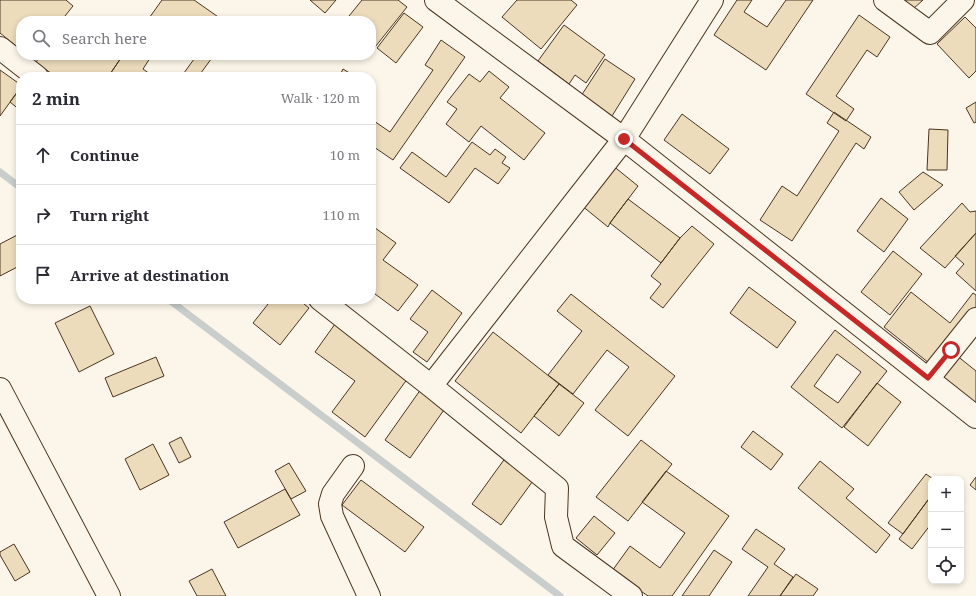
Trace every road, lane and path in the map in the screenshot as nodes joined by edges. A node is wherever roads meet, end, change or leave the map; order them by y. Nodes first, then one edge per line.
1 (436, 0) edge
2 (712, 0) edge
3 (885, 0) edge
4 (963, 0) edge
5 (0, 48) edge
6 (31, 72) edge
7 (624, 139) junction
8 (326, 304) edge
9 (976, 319) edge
10 (928, 378) junction
11 (431, 386) junction
12 (0, 389) edge
13 (976, 417) edge
14 (353, 466) dead end
15 (109, 596) edge
16 (369, 596) edge
17 (631, 596) edge

1 - 7 street
2 - 7 street
3 - 4 street
5 - 6 street
7 - 10 street
7 - 11 street
8 - 11 street
9 - 10 street
10 - 13 street
11 - 17 street
12 - 15 street
14 - 16 street

